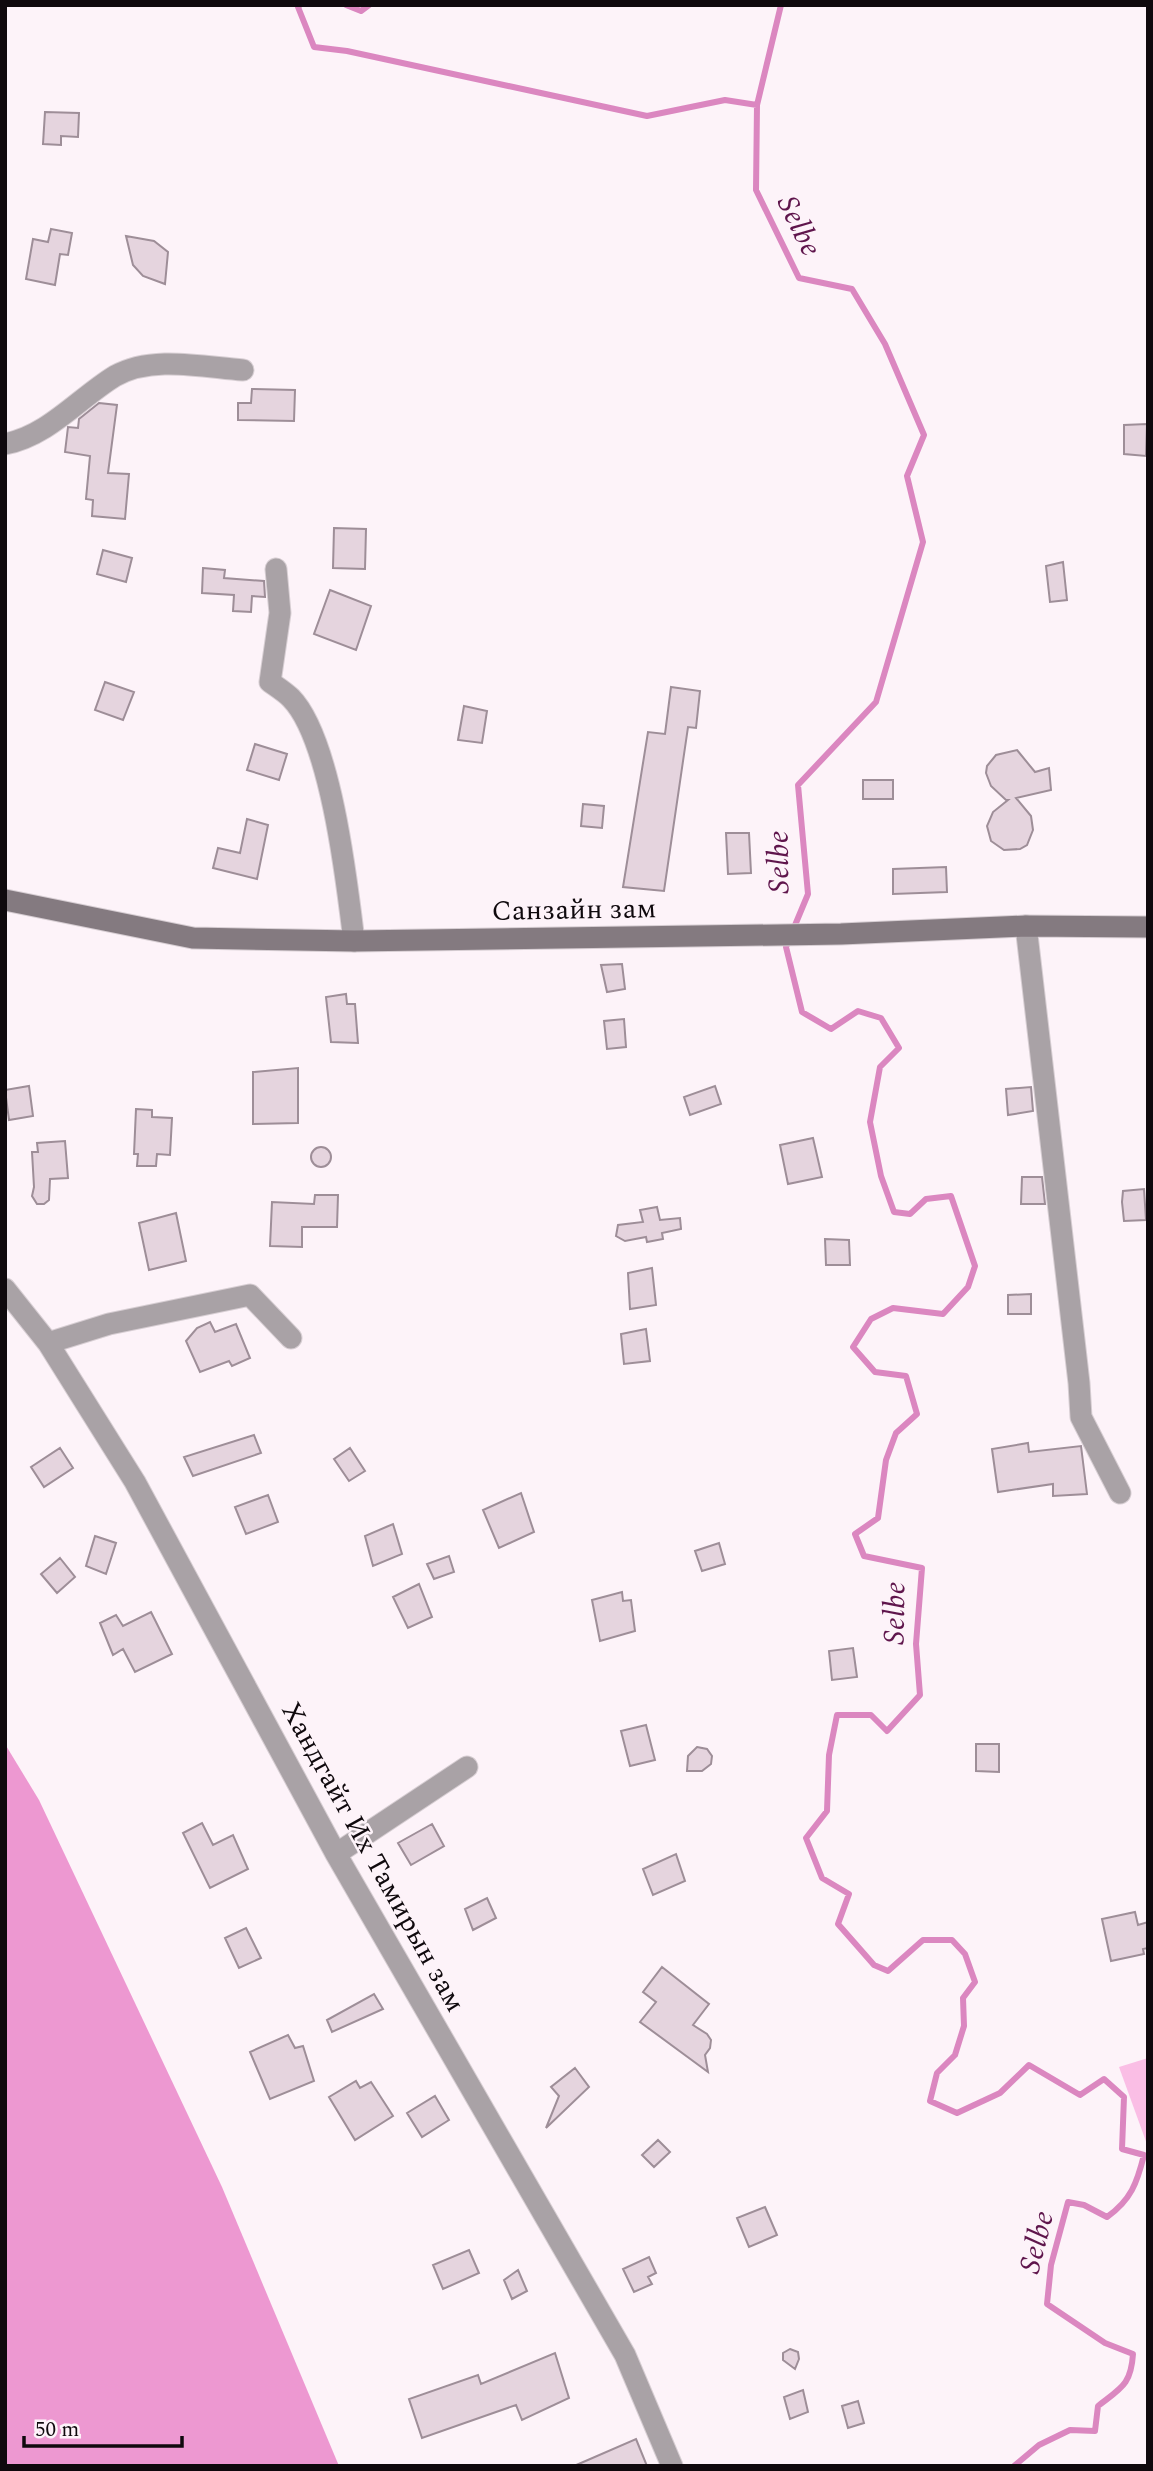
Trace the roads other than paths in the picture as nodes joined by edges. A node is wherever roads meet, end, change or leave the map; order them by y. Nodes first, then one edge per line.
1 (243, 370) dead end
2 (5, 444) edge
3 (276, 569) dead end
4 (5, 900) edge
5 (1026, 926) junction
6 (1148, 927) edge
7 (354, 941) junction
8 (5, 1289) edge
9 (291, 1338) dead end
10 (48, 1343) junction
11 (1120, 1493) dead end
12 (467, 1767) dead end
13 (336, 1854) junction
14 (672, 2466) edge

1 - 2 street
3 - 7 street
4 - 7 main road, Санзайн зам
5 - 6 main road, Санзайн зам
5 - 7 main road, Санзайн зам
5 - 11 street
8 - 10 street, Хандгайт Их Тамирын зам
9 - 10 street
10 - 13 street, Хандгайт Их Тамирын зам
12 - 13 street
13 - 14 street, Хандгайт Их Тамирын зам

